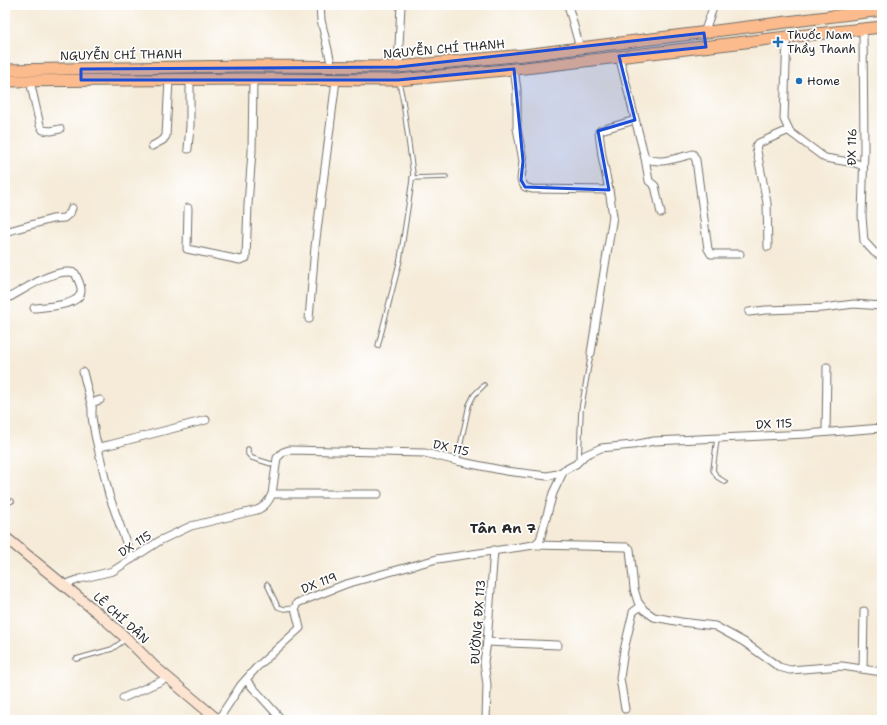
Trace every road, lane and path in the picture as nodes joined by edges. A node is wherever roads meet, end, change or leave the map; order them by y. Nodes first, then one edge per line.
1 (320, 5) edge
2 (401, 5) edge
3 (568, 5) edge
4 (714, 5) edge
5 (863, 9) edge
6 (882, 10) edge
7 (882, 27) edge
8 (864, 29) junction
9 (704, 33) junction
10 (787, 37) junction
11 (706, 47) junction
12 (580, 48) junction
13 (618, 56) junction
14 (332, 67) junction
15 (398, 67) junction
16 (514, 69) junction
17 (5, 70) edge
18 (81, 75) junction
19 (190, 79) junction
20 (253, 79) junction
21 (168, 80) junction
22 (336, 80) junction
23 (398, 80) junction
24 (5, 81) edge
25 (30, 81) junction
26 (635, 120) junction
27 (60, 129) dead end
28 (789, 130) junction
29 (152, 146) dead end
30 (188, 149) dead end
31 (645, 158) junction
32 (863, 166) junction
33 (412, 178) junction
34 (446, 178) dead end
35 (609, 190) junction
36 (72, 208) dead end
37 (188, 208) dead end
38 (661, 213) dead end
39 (5, 232) edge
40 (768, 247) dead end
41 (740, 254) dead end
42 (882, 257) edge
43 (5, 297) edge
44 (882, 306) edge
45 (34, 308) dead end
46 (749, 312) dead end
47 (308, 319) dead end
48 (378, 346) dead end
49 (591, 353) joint
50 (827, 367) dead end
51 (83, 372) dead end
52 (484, 385) dead end
53 (100, 400) dead end
54 (92, 408) junction
55 (206, 420) dead end
56 (882, 428) edge
57 (826, 432) junction
58 (717, 438) junction
59 (98, 447) junction
60 (248, 449) dead end
61 (457, 461) junction
62 (579, 461) junction
63 (275, 465) junction
64 (564, 470) junction
65 (724, 482) dead end
66 (272, 494) junction
67 (378, 494) dead end
68 (12, 501) dead end
69 (5, 504) edge
70 (6, 539) edge
71 (534, 545) junction
72 (494, 550) junction
73 (132, 559) junction
74 (267, 584) dead end
75 (64, 585) junction
76 (641, 606) junction
77 (295, 608) junction
78 (864, 611) dead end
79 (126, 638) junction
80 (487, 642) junction
81 (558, 645) dead end
82 (76, 659) dead end
83 (863, 669) junction
84 (882, 672) edge
85 (168, 678) junction
86 (246, 680) junction
87 (123, 698) dead end
88 (625, 710) dead end
89 (218, 720) edge
90 (282, 720) edge
91 (486, 720) edge

1 - 14 street
2 - 15 street
3 - 12 street
4 - 9 street
5 - 6 main road, NGUYỄN CHÍ THANH
5 - 9 main road, NGUYỄN CHÍ THANH
7 - 8 main road, NGUYỄN CHÍ THANH
8 - 10 main road, NGUYỄN CHÍ THANH
8 - 32 street, ĐX 116
9 - 11 main road
9 - 12 main road, NGUYỄN CHÍ THANH
10 - 11 main road, NGUYỄN CHÍ THANH
10 - 28 street
11 - 13 main road, NGUYỄN CHÍ THANH
12 - 15 main road, NGUYỄN CHÍ THANH
13 - 16 main road, NGUYỄN CHÍ THANH
13 - 26 street
14 - 15 main road, NGUYỄN CHÍ THANH
14 - 18 main road, NGUYỄN CHÍ THANH
15 - 23 main road
16 - 23 main road, NGUYỄN CHÍ THANH
16 - 35 street
17 - 18 main road, NGUYỄN CHÍ THANH
18 - 21 main road, NGUYỄN CHÍ THANH
18 - 25 main road, NGUYỄN CHÍ THANH
19 - 20 main road, NGUYỄN CHÍ THANH
19 - 21 main road, NGUYỄN CHÍ THANH
19 - 30 street
20 - 22 main road, NGUYỄN CHÍ THANH
20 - 37 street
21 - 29 street
22 - 23 main road, NGUYỄN CHÍ THANH
22 - 47 street
23 - 33 lane
24 - 25 main road, NGUYỄN CHÍ THANH
25 - 27 street
26 - 31 street
26 - 35 street
28 - 32 street
28 - 40 street
31 - 38 street
31 - 41 street
32 - 42 street, ĐX 116
33 - 34 lane
33 - 48 lane
35 - 49 street
36 - 39 street
43 - 45 street
44 - 46 street
49 - 62 lane
50 - 57 street
51 - 54 street
52 - 61 lane
53 - 54 street
54 - 59 street
55 - 59 street
56 - 57 street, DX 115
57 - 58 street, DX 115
58 - 62 street, DX 115
58 - 65 lane
59 - 73 street
60 - 63 lane
61 - 63 street, DX 115
61 - 64 street, DX 115
62 - 64 street, DX 115
63 - 66 street
64 - 71 street
66 - 67 street
66 - 73 street, DX 115
68 - 69 lane
70 - 75 street, LÊ CHÍ DÂN
71 - 72 street, DX 119
71 - 76 street, DX 119
72 - 77 street, DX 119
72 - 80 street, ĐƯỜNG ĐX 113
73 - 75 street, DX 115
74 - 77 lane
75 - 79 street, LÊ CHÍ DÂN
76 - 83 street
76 - 88 street
77 - 86 street, DX 119
78 - 83 street
79 - 82 lane
79 - 85 street, LÊ CHÍ DÂN
80 - 81 street
80 - 91 street, ĐƯỜNG ĐX 113
83 - 84 street
85 - 87 street
85 - 89 street, LÊ CHÍ DÂN
86 - 89 street, DX 119
86 - 90 street

